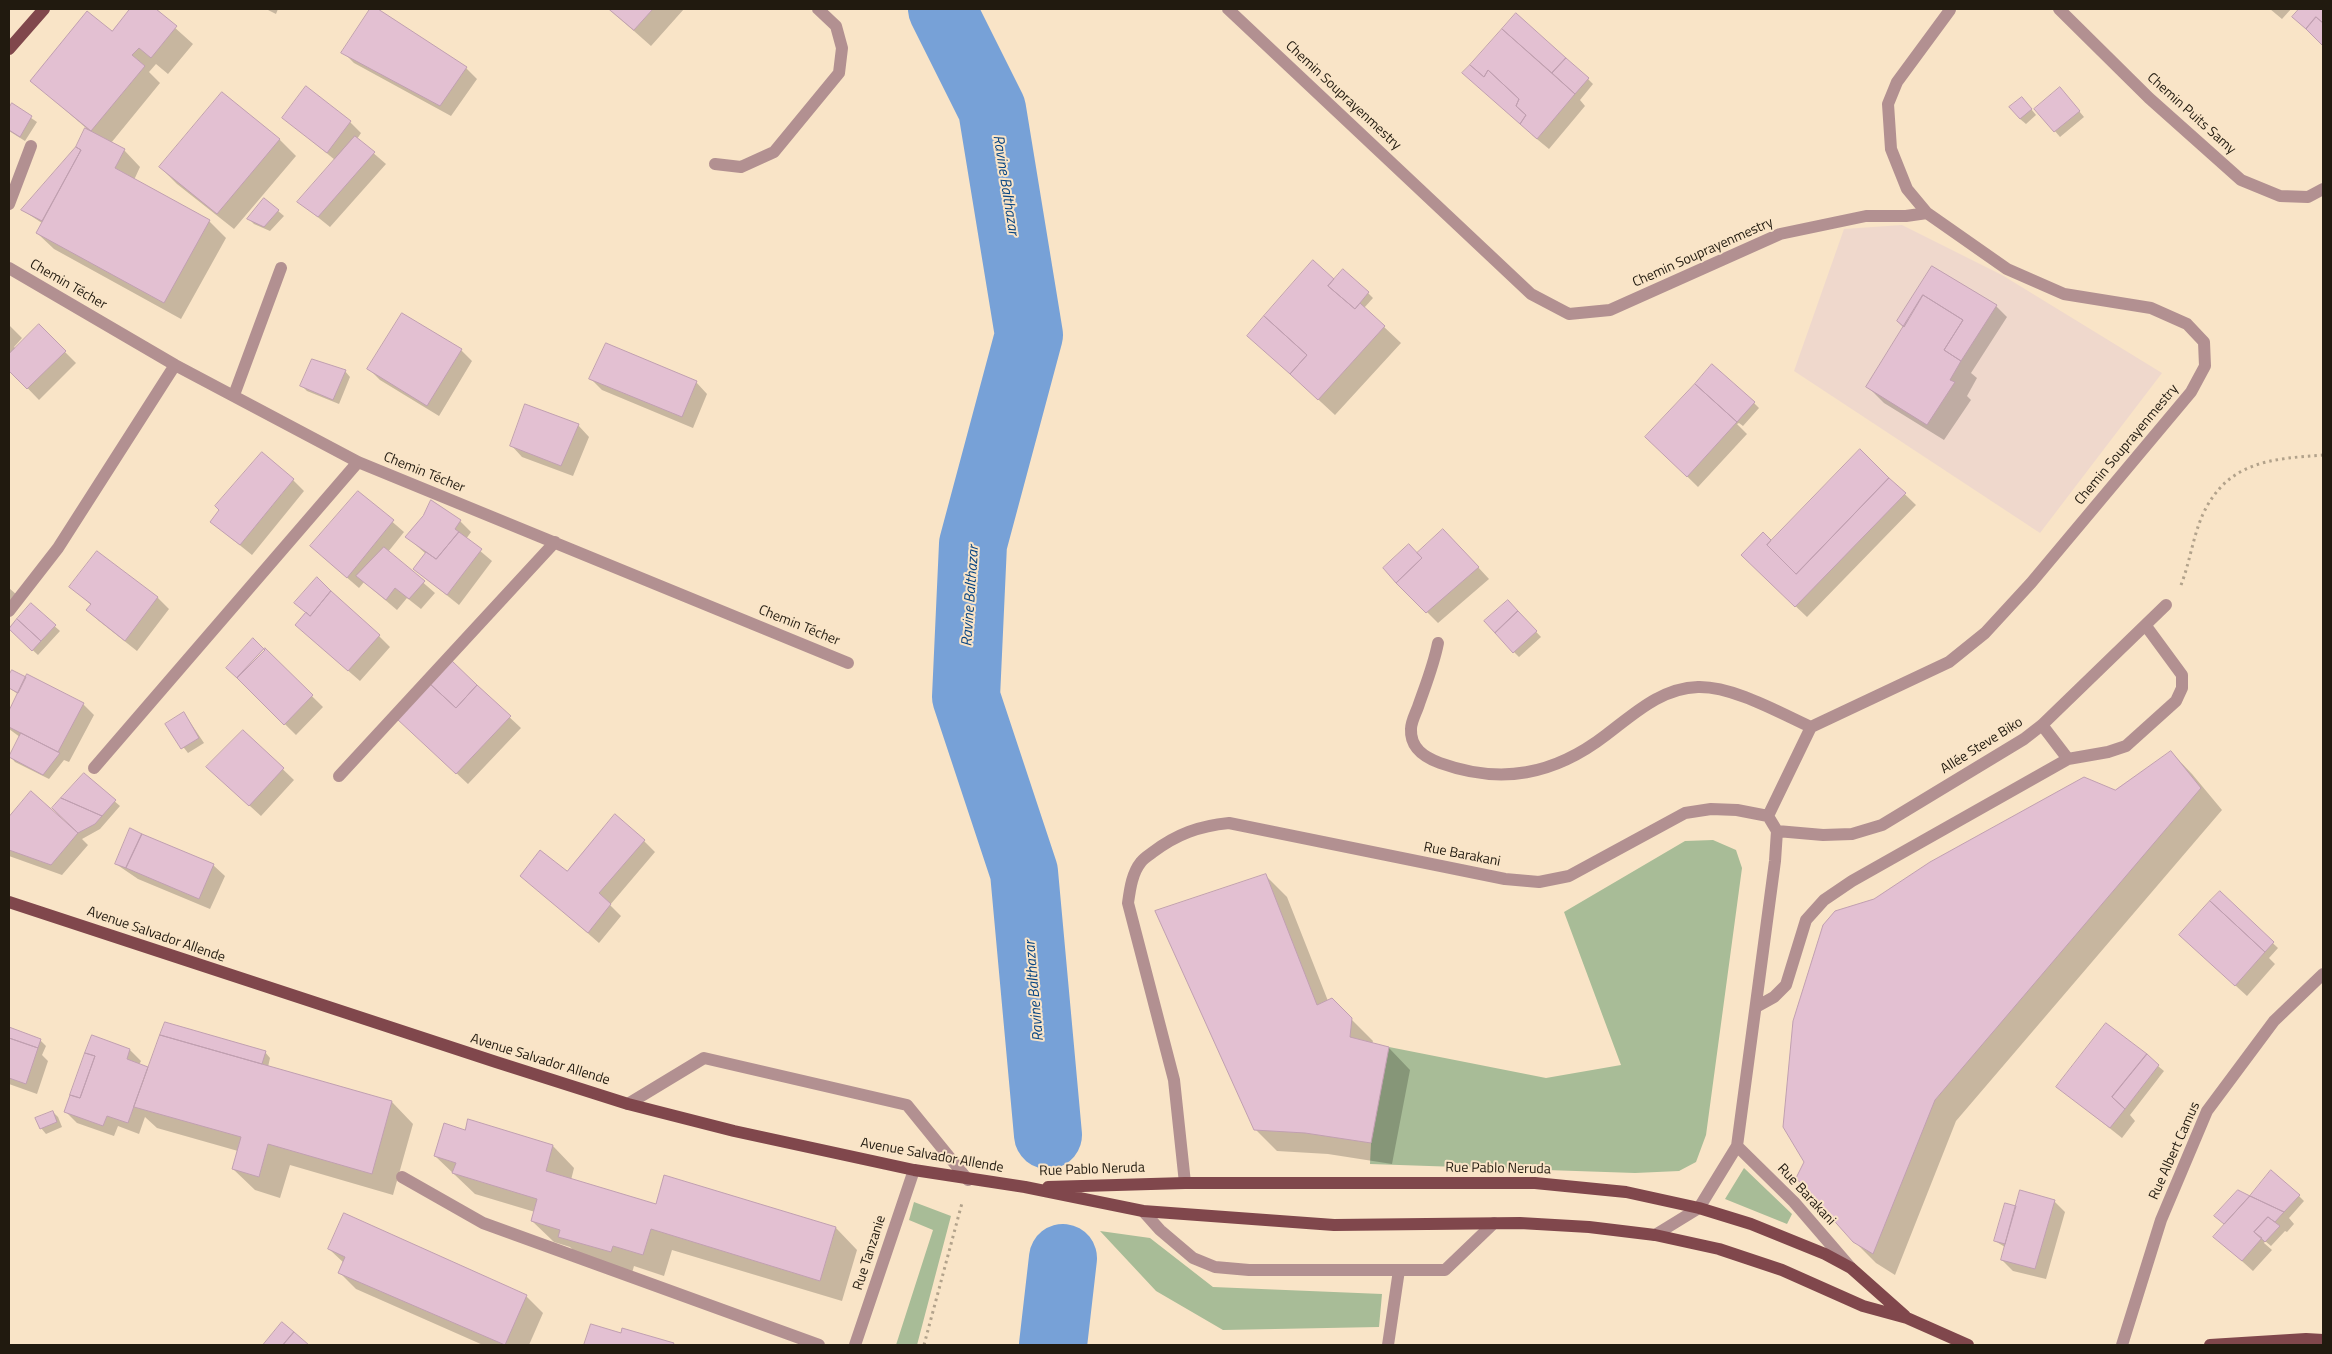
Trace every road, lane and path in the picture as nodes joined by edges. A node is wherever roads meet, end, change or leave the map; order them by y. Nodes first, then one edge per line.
1 (44, 9) edge
2 (818, 9) edge
3 (1228, 9) edge
4 (2059, 9) edge
5 (1950, 10) dead end
6 (9, 49) edge
7 (31, 146) dead end
8 (715, 164) dead end
9 (2323, 189) edge
10 (9, 204) edge
11 (1927, 213) junction
12 (9, 268) edge
13 (281, 268) dead end
14 (175, 365) junction
15 (234, 395) junction
16 (2323, 455) edge
17 (358, 462) junction
18 (555, 542) junction
19 (2166, 605) joint
20 (9, 611) edge
21 (2146, 626) junction
22 (1438, 643) dead end
23 (848, 663) dead end
24 (2042, 725) junction
25 (1811, 727) junction
26 (2068, 760) junction
27 (94, 768) dead end
28 (339, 776) dead end
29 (1768, 816) junction
30 (1777, 831) junction
31 (9, 897) edge
32 (9, 902) edge
33 (58, 918) junction
34 (2323, 974) edge
35 (1756, 1007) junction
36 (628, 1104) junction
37 (1737, 1146) junction
38 (914, 1170) junction
39 (402, 1177) dead end
40 (968, 1180) junction
41 (1185, 1183) junction
42 (1025, 1187) junction
43 (1699, 1208) junction
44 (1143, 1211) junction
45 (1494, 1223) junction
46 (1655, 1235) junction
47 (1851, 1268) junction
48 (1399, 1270) junction
49 (1907, 1318) junction
50 (2323, 1340) edge
51 (819, 1345) edge
52 (855, 1345) edge
53 (924, 1345) edge
54 (1388, 1345) edge
55 (1968, 1345) edge
56 (2122, 1345) edge
57 (2210, 1345) edge

1 - 6 main road
2 - 8 street
3 - 11 street, Chemin Souprayenmestry
4 - 9 street, Chemin Puits Samy
5 - 11 street
7 - 10 street
11 - 25 street, Chemin Souprayenmestry
12 - 14 street, Chemin Técher
13 - 15 street
14 - 15 street, Chemin Técher
14 - 20 street
15 - 17 street, Chemin Técher
16 - 19 path
17 - 18 street, Chemin Técher
17 - 27 street
18 - 23 street, Chemin Técher
18 - 28 street
19 - 21 street, Allée Steve Biko
21 - 24 street, Allée Steve Biko
21 - 26 street
22 - 25 street
24 - 26 street
24 - 30 street, Allée Steve Biko
25 - 29 street
26 - 35 street
29 - 30 street
29 - 41 street, Rue Barakani
30 - 35 street
31 - 33 main road, Avenue Salvador Allende
32 - 33 main road, Avenue Salvador Allende
33 - 36 main road, Avenue Salvador Allende
34 - 56 street, Rue Albert Camus
35 - 37 street
36 - 38 main road, Avenue Salvador Allende
36 - 40 street
37 - 43 street
37 - 47 street, Rue Barakani
38 - 40 main road, Avenue Salvador Allende
38 - 52 street, Rue Tanzanie
39 - 51 street
40 - 42 main road, Avenue Salvador Allende
40 - 53 path
41 - 42 main road, Rue Pablo Neruda
41 - 43 main road, Rue Pablo Neruda
42 - 44 main road, Rue Pablo Neruda
43 - 46 street
43 - 47 main road, Rue Pablo Neruda
44 - 45 main road, Rue Pablo Neruda
44 - 48 street
45 - 46 main road, Rue Pablo Neruda
45 - 48 street
46 - 49 main road, Rue Pablo Neruda
47 - 49 main road, Rue Pablo Neruda
48 - 54 street
49 - 55 main road, Rue Pablo Neruda
50 - 57 main road

